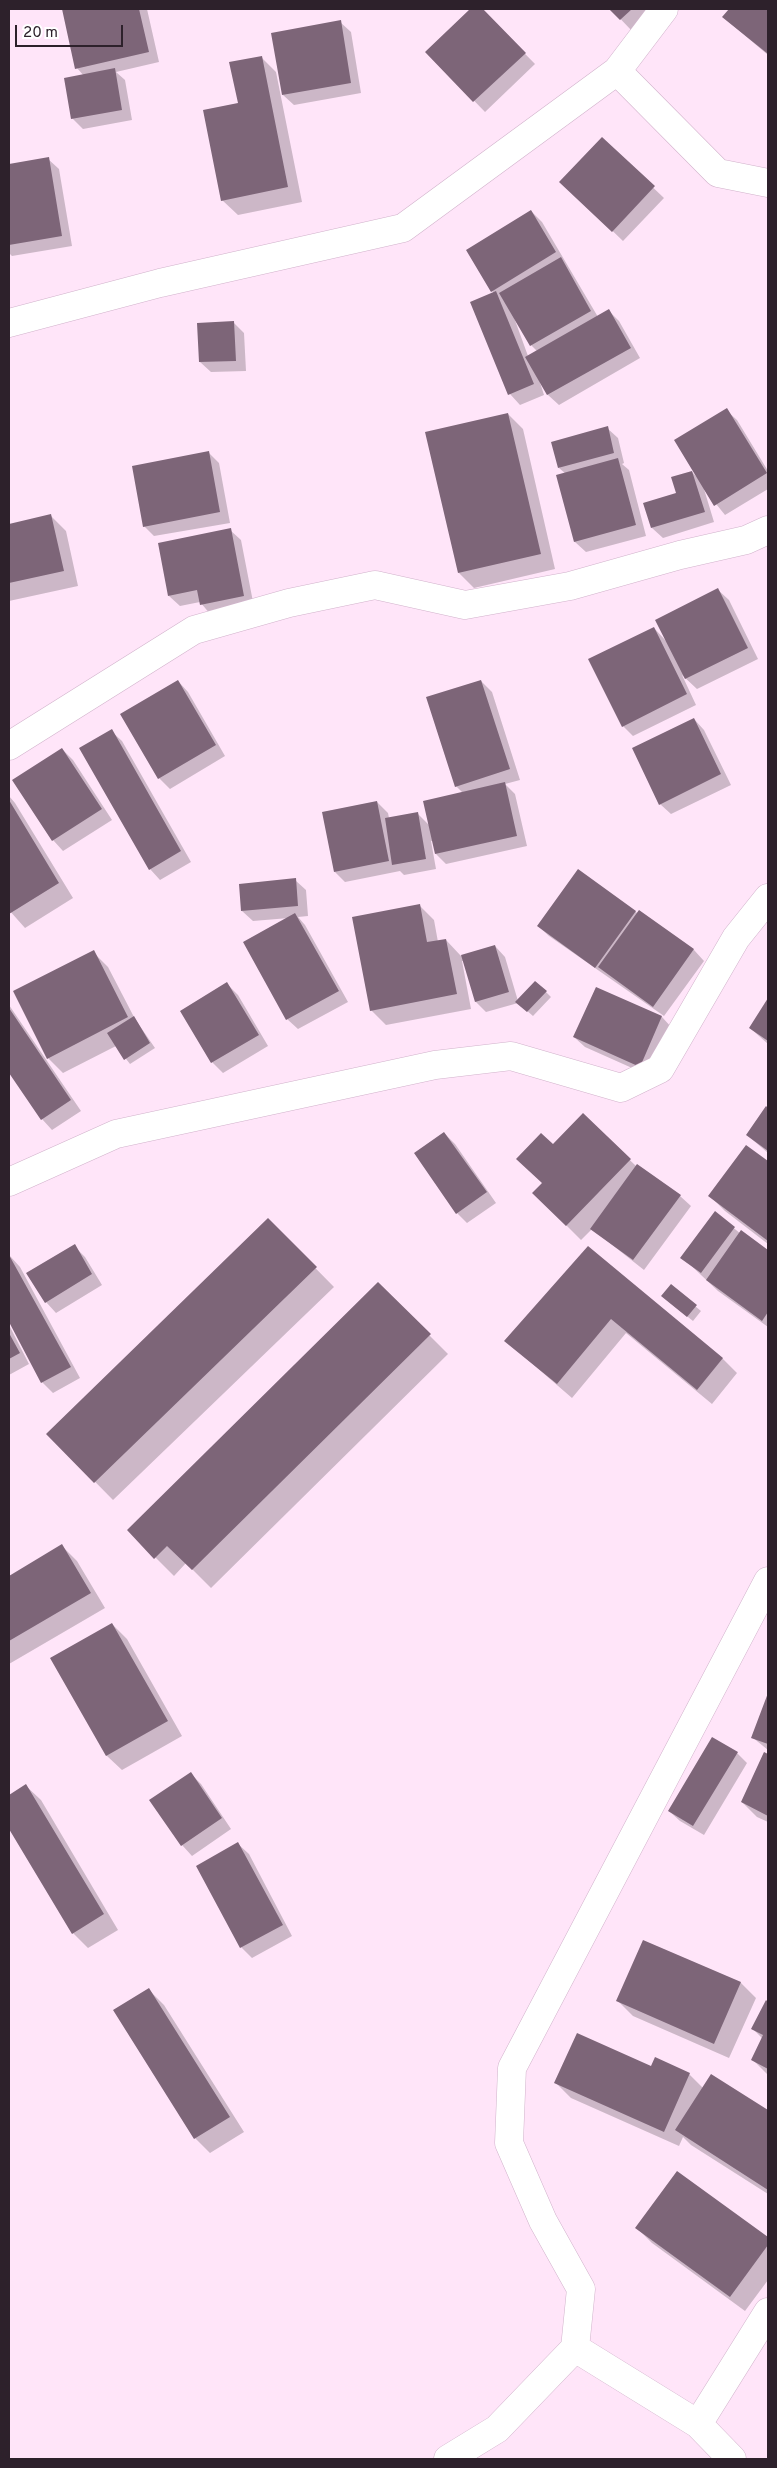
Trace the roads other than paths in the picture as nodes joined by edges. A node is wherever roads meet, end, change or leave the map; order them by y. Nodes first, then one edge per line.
1 (664, 9) edge
2 (617, 71) junction
3 (768, 183) edge
4 (9, 322) edge
5 (768, 530) edge
6 (9, 746) edge
7 (768, 898) edge
8 (9, 1182) edge
9 (768, 1581) edge
10 (768, 2312) edge
11 (575, 2348) junction
12 (698, 2424) junction
13 (448, 2459) edge
14 (732, 2459) edge

1 - 2 street
2 - 3 street
2 - 4 street
5 - 6 street
7 - 8 street
9 - 11 street
10 - 12 street
11 - 12 street
11 - 13 street
12 - 14 street

